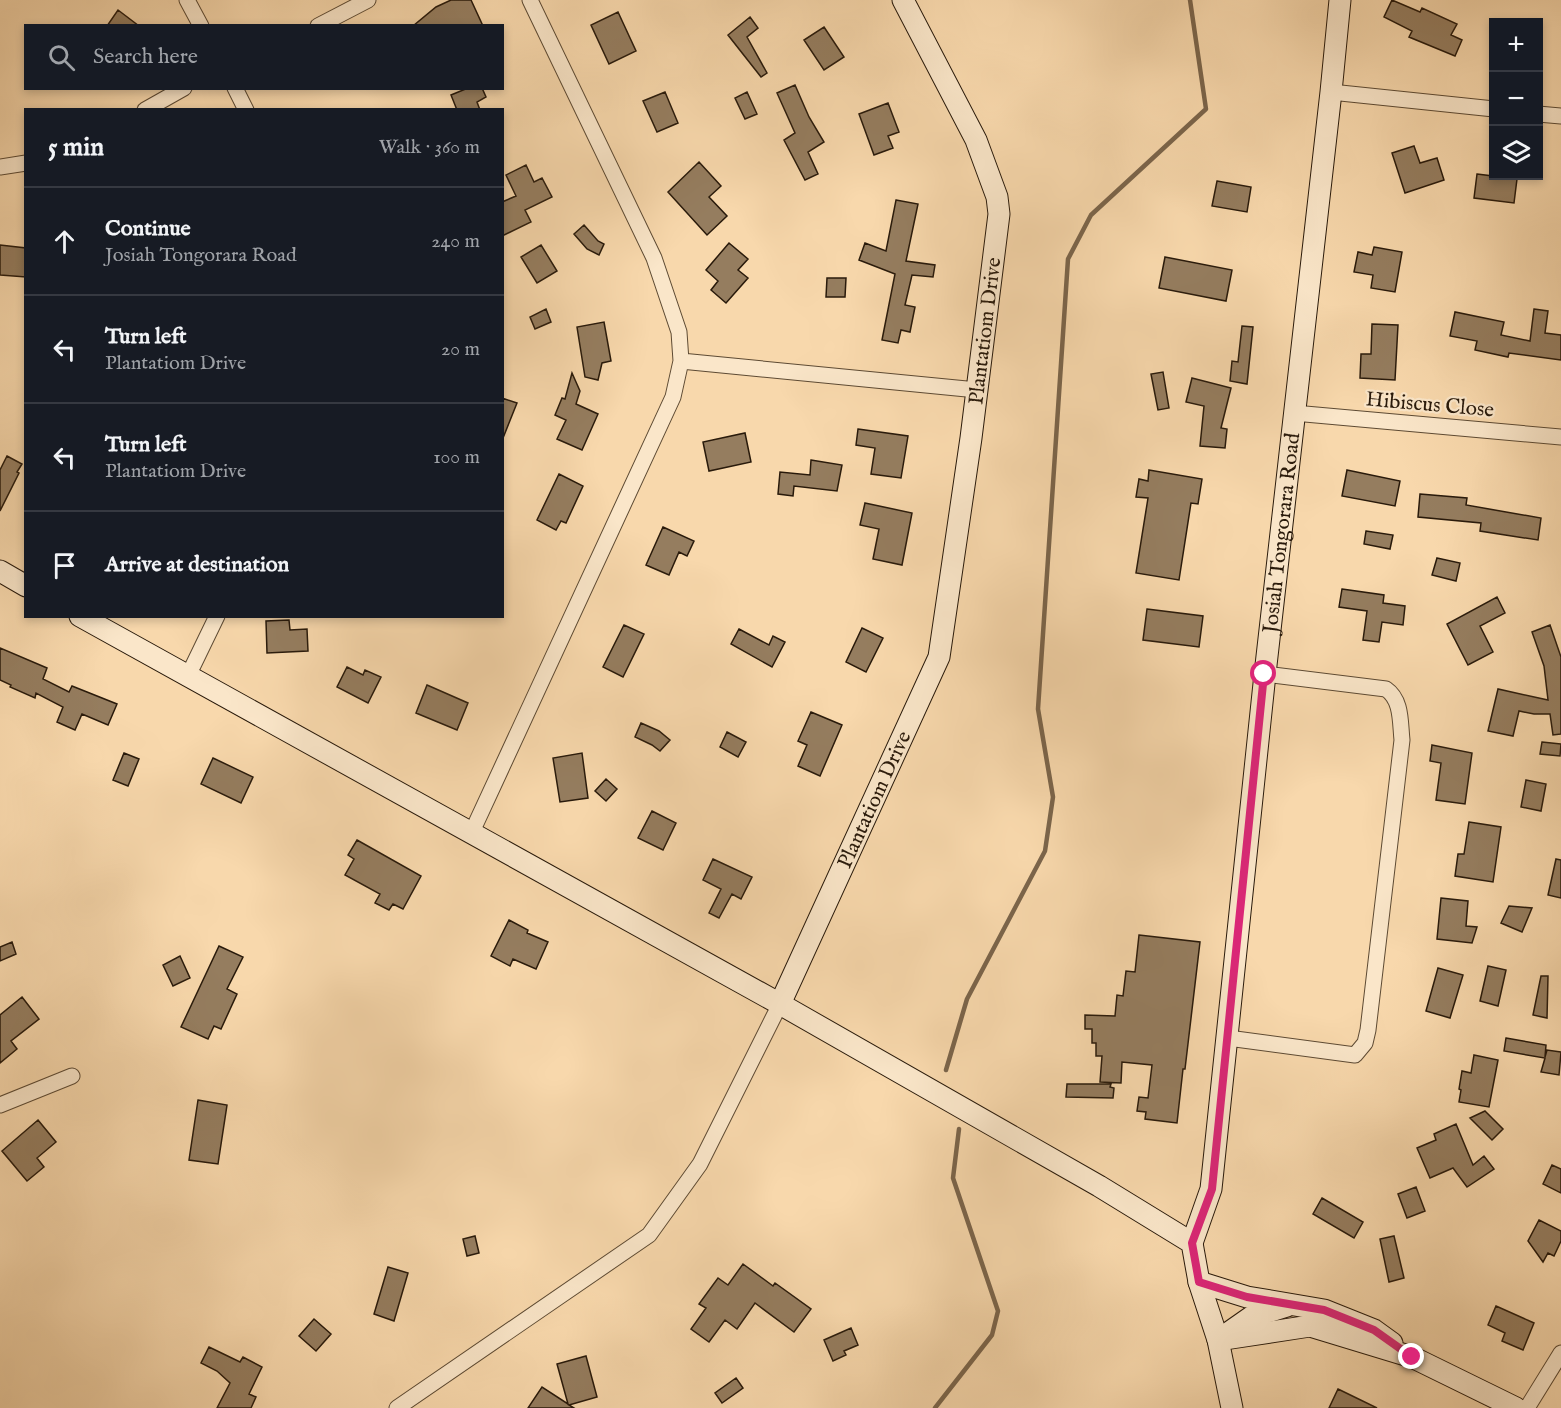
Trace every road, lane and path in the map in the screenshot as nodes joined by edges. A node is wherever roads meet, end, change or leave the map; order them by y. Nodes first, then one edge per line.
1 (187, 0) edge
2 (368, 0) edge
3 (530, 0) edge
4 (903, 0) edge
5 (1340, 0) edge
6 (200, 24) edge
7 (322, 24) edge
8 (180, 90) edge
9 (236, 90) edge
10 (1331, 92) junction
11 (148, 108) edge
12 (245, 108) edge
13 (1489, 108) edge
14 (1543, 114) edge
15 (1561, 116) edge
16 (24, 163) edge
17 (0, 167) edge
18 (681, 361) junction
19 (977, 390) junction
20 (1294, 413) junction
21 (1561, 437) edge
22 (0, 571) edge
23 (24, 585) edge
24 (83, 618) edge
25 (216, 618) edge
26 (1264, 674) junction
27 (188, 678) junction
28 (471, 834) junction
29 (780, 1004) junction
30 (1228, 1038) junction
31 (72, 1076) dead end
32 (0, 1106) edge
33 (1192, 1243) junction
34 (1199, 1282) junction
35 (1295, 1304) junction
36 (1218, 1340) junction
37 (1561, 1353) edge
38 (1412, 1357) junction
39 (397, 1408) edge
40 (1232, 1408) edge
41 (1516, 1408) edge
42 (1527, 1408) edge

1 - 6 street
2 - 7 street
3 - 18 street
4 - 19 street, Plantatiom Drive
5 - 10 street, Josiah Tongorara Road
8 - 11 street
9 - 12 street
10 - 13 street
10 - 20 street, Josiah Tongorara Road
14 - 15 street
16 - 17 street
18 - 19 street
18 - 28 street
19 - 29 street, Plantatiom Drive
20 - 21 street, Hibiscus Close
20 - 26 street, Josiah Tongorara Road
22 - 23 street
24 - 27 street
25 - 27 street
26 - 30 street, Josiah Tongorara Road
26 - 30 street
27 - 28 street
28 - 29 street
29 - 33 street
29 - 39 street
30 - 33 street, Josiah Tongorara Road
31 - 32 street
33 - 34 street
34 - 35 street
34 - 36 street
35 - 36 street
35 - 38 street
36 - 38 street
36 - 40 street
37 - 42 street
38 - 41 street

